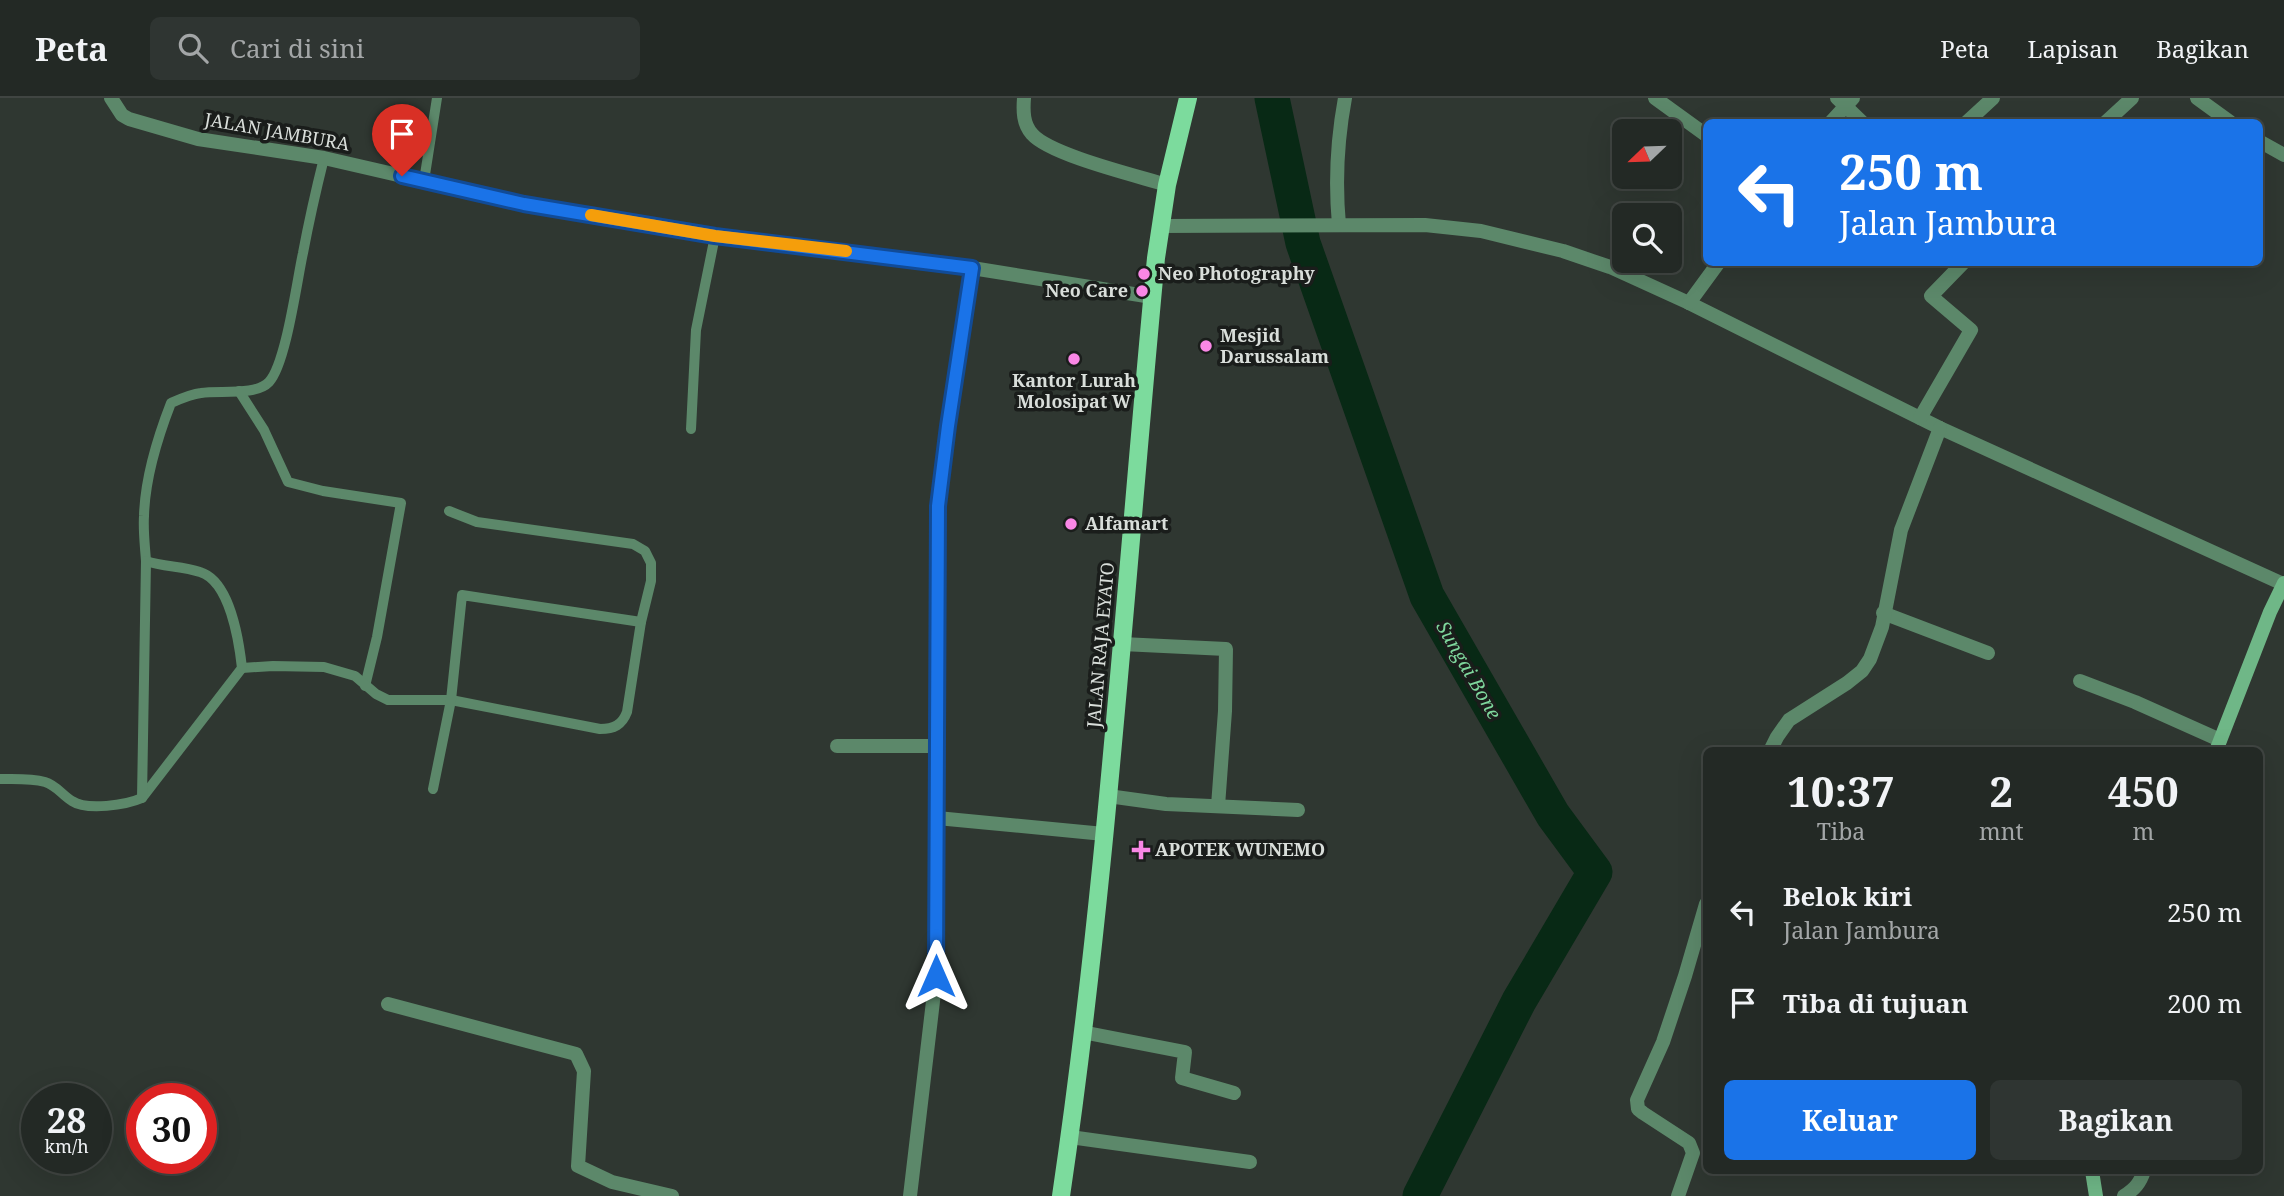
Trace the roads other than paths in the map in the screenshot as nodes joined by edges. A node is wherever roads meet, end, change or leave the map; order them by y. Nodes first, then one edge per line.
1 (111, 98) edge
2 (437, 98) edge
3 (1024, 98) edge
4 (1188, 98) edge
5 (1345, 98) edge
6 (1655, 98) edge
7 (1993, 98) edge
8 (2132, 98) edge
9 (2197, 98) edge
10 (1845, 101) edge
11 (1833, 119) edge
12 (1860, 119) edge
13 (1971, 119) edge
14 (2109, 119) edge
15 (2226, 119) edge
16 (1703, 133) edge
17 (2263, 143) edge
18 (2284, 155) edge
19 (324, 159) junction
20 (424, 181) junction
21 (1167, 185) junction
22 (1337, 225) junction
23 (1161, 226) junction
24 (715, 236) junction
25 (1716, 266) edge
26 (1960, 266) edge
27 (972, 268) junction
28 (1152, 297) junction
29 (1689, 303) junction
30 (239, 391) junction
31 (1920, 418) junction
32 (1940, 428) junction
33 (691, 429) dead end
34 (449, 510) dead end
35 (146, 561) junction
36 (2283, 584) edge
37 (1883, 613) junction
38 (641, 622) junction
39 (1122, 644) junction
40 (1988, 653) dead end
41 (242, 668) junction
42 (2080, 681) dead end
43 (365, 686) junction
44 (450, 700) junction
45 (2218, 745) edge
46 (837, 746) dead end
47 (936, 746) junction
48 (1772, 747) edge
49 (0, 779) edge
50 (433, 789) dead end
51 (1108, 796) junction
52 (142, 799) junction
53 (1218, 806) junction
54 (1298, 810) dead end
55 (937, 818) junction
56 (1104, 834) junction
57 (1703, 914) edge
58 (388, 1004) dead end
59 (1082, 1032) junction
60 (1234, 1093) dead end
61 (1070, 1137) junction
62 (1250, 1162) dead end
63 (2092, 1174) edge
64 (2143, 1174) edge
65 (672, 1196) edge
66 (910, 1196) edge
67 (1061, 1196) edge
68 (1678, 1196) edge
69 (2096, 1196) edge
70 (2124, 1196) edge

1 - 19 street, JALAN JAMBURA
2 - 20 lane
3 - 21 street
4 - 21 main road, JALAN RAJA EYATO
5 - 22 street
6 - 16 street
7 - 13 street
8 - 14 street
9 - 15 street
10 - 11 street
10 - 12 street
17 - 18 street
19 - 20 street, JALAN JAMBURA
19 - 30 lane
20 - 24 street, JALAN JAMBURA
21 - 23 main road, JALAN RAJA EYATO
22 - 23 street
22 - 29 street
23 - 28 main road, JALAN RAJA EYATO
24 - 27 street, JALAN JAMBURA
24 - 33 lane
25 - 29 street
26 - 31 street
27 - 28 street, JALAN JAMBURA
27 - 47 street
28 - 39 main road, JALAN RAJA EYATO
29 - 31 street
30 - 35 lane
30 - 43 lane
31 - 32 street
32 - 36 street
32 - 37 street
34 - 38 lane
35 - 41 lane
35 - 52 lane
36 - 45 street
37 - 40 street
37 - 48 street
38 - 44 lane
38 - 44 lane
39 - 51 main road, JALAN RAJA EYATO
39 - 53 street
41 - 43 lane
41 - 52 lane
42 - 45 street
43 - 44 lane
44 - 50 lane
46 - 47 street
47 - 55 street
49 - 52 lane
51 - 53 street
51 - 56 main road, JALAN RAJA EYATO
53 - 54 street
55 - 56 street
55 - 66 street
56 - 59 main road, JALAN RAJA EYATO
57 - 68 street
58 - 65 street
59 - 60 street
59 - 61 main road, JALAN RAJA EYATO
61 - 62 street
61 - 67 main road, JALAN RAJA EYATO
63 - 69 street
64 - 70 street

